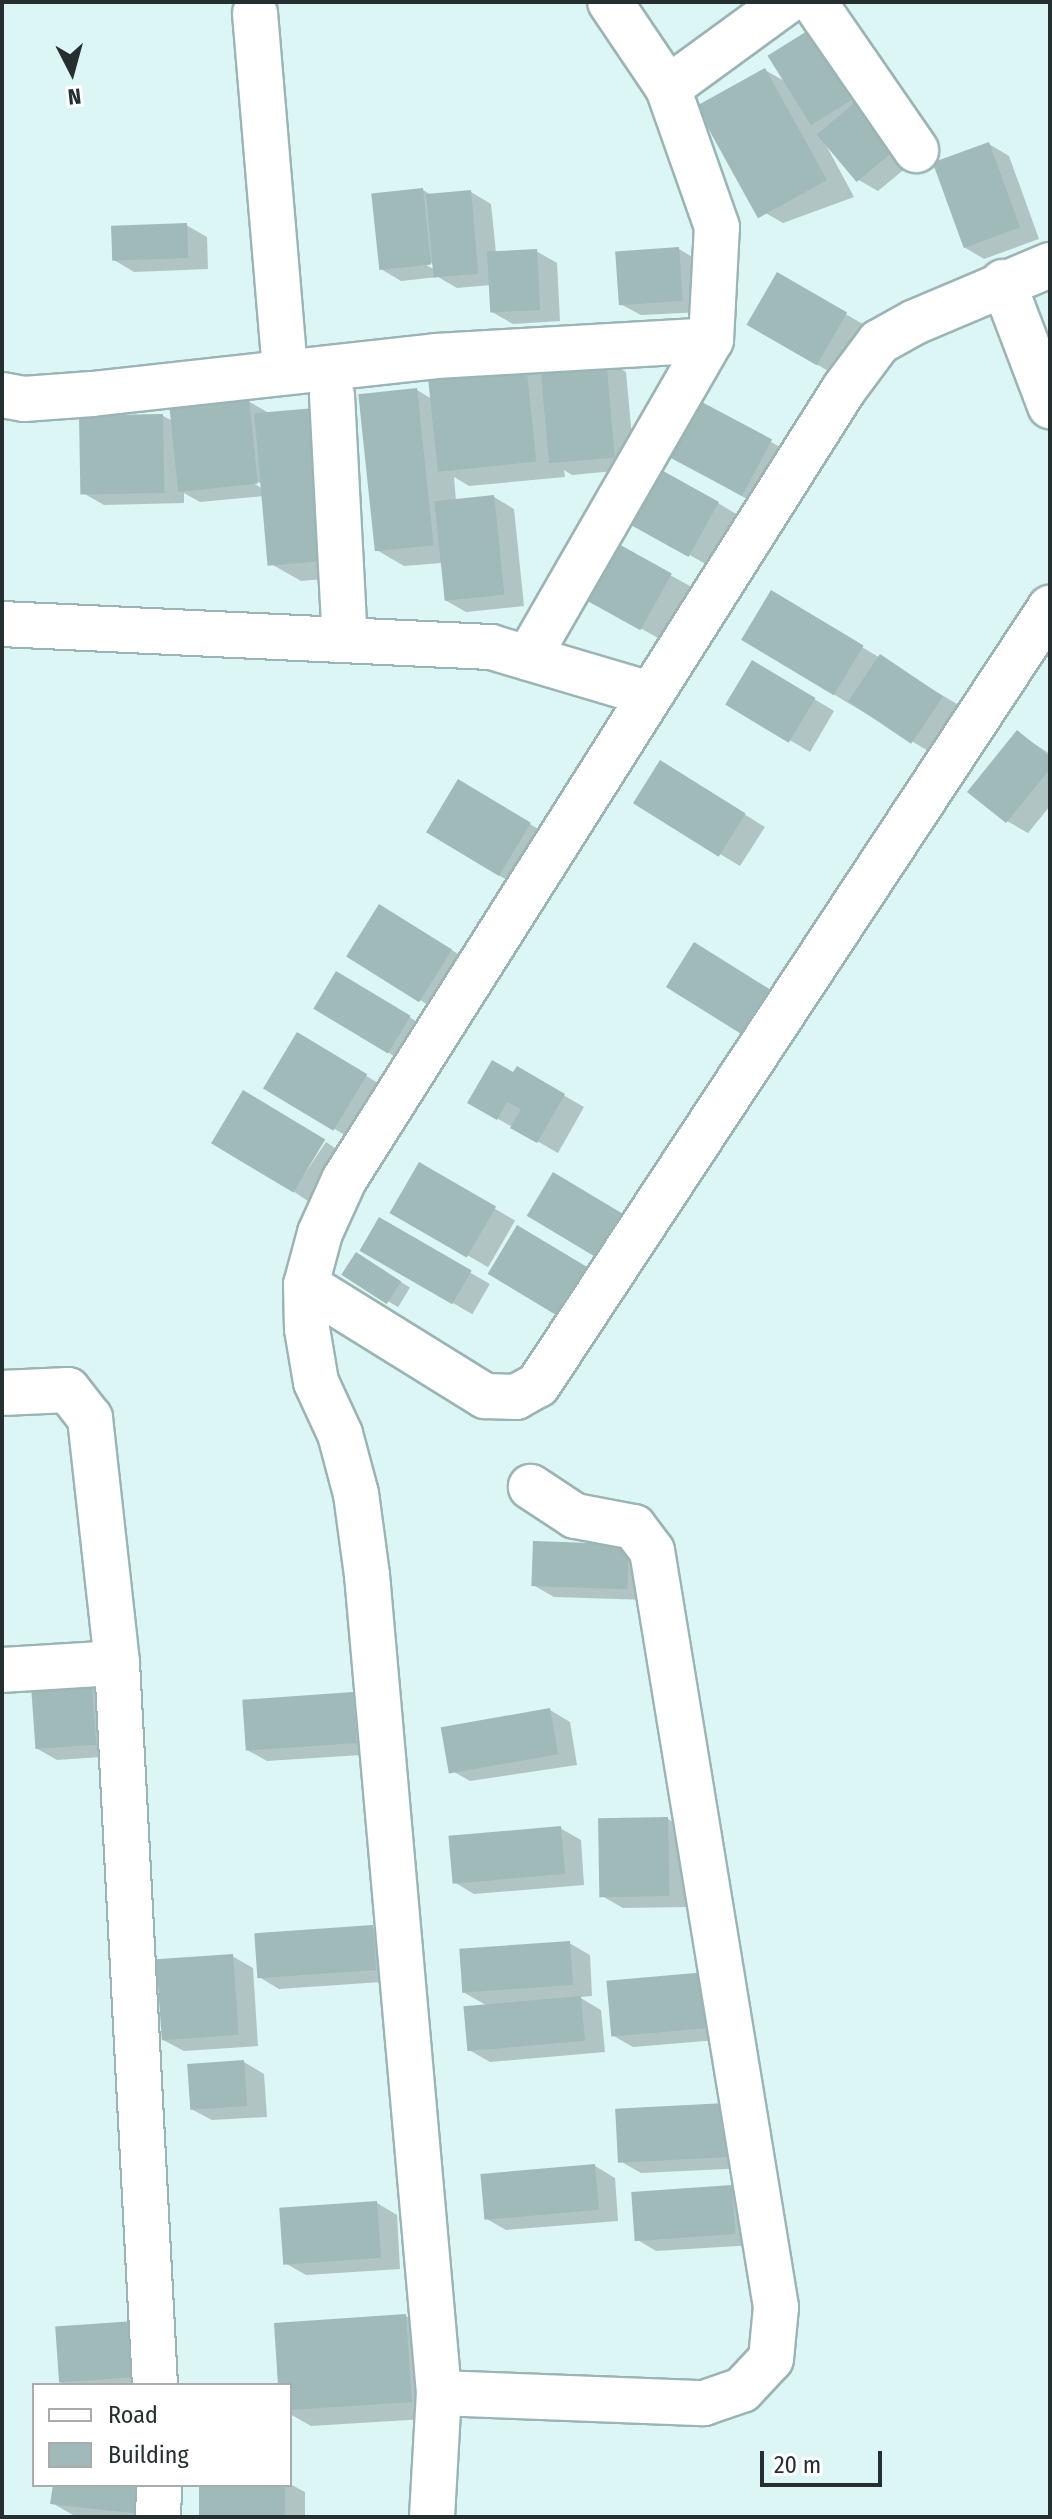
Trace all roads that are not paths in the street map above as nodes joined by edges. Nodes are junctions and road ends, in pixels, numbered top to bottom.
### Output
1 (610, 2) edge
2 (786, 2) edge
3 (814, 2) edge
4 (255, 13) dead end
5 (668, 88) junction
6 (916, 150) dead end
7 (1050, 265) edge
8 (1003, 282) junction
9 (711, 340) junction
10 (285, 371) junction
11 (2, 395) edge
12 (332, 395) dead end
13 (1050, 406) edge
14 (1050, 608) edge
15 (2, 624) edge
16 (345, 639) junction
17 (528, 658) junction
18 (650, 694) junction
19 (306, 1285) junction
20 (2, 1393) edge
21 (531, 1487) dead end
22 (117, 1663) junction
23 (2, 1670) edge
24 (155, 2383) edge
25 (439, 2393) junction
26 (159, 2487) edge
27 (158, 2517) edge
28 (432, 2517) edge

1 - 5 street
2 - 5 street
3 - 6 street
4 - 10 street
5 - 9 street
7 - 8 street
8 - 13 street
8 - 18 street
9 - 10 street
9 - 17 street
10 - 11 street
12 - 16 street
14 - 19 street
15 - 16 street
16 - 17 street
17 - 18 street
18 - 19 street
19 - 25 street
20 - 22 street
21 - 25 street
22 - 23 street
22 - 24 street
25 - 28 street
26 - 27 street

